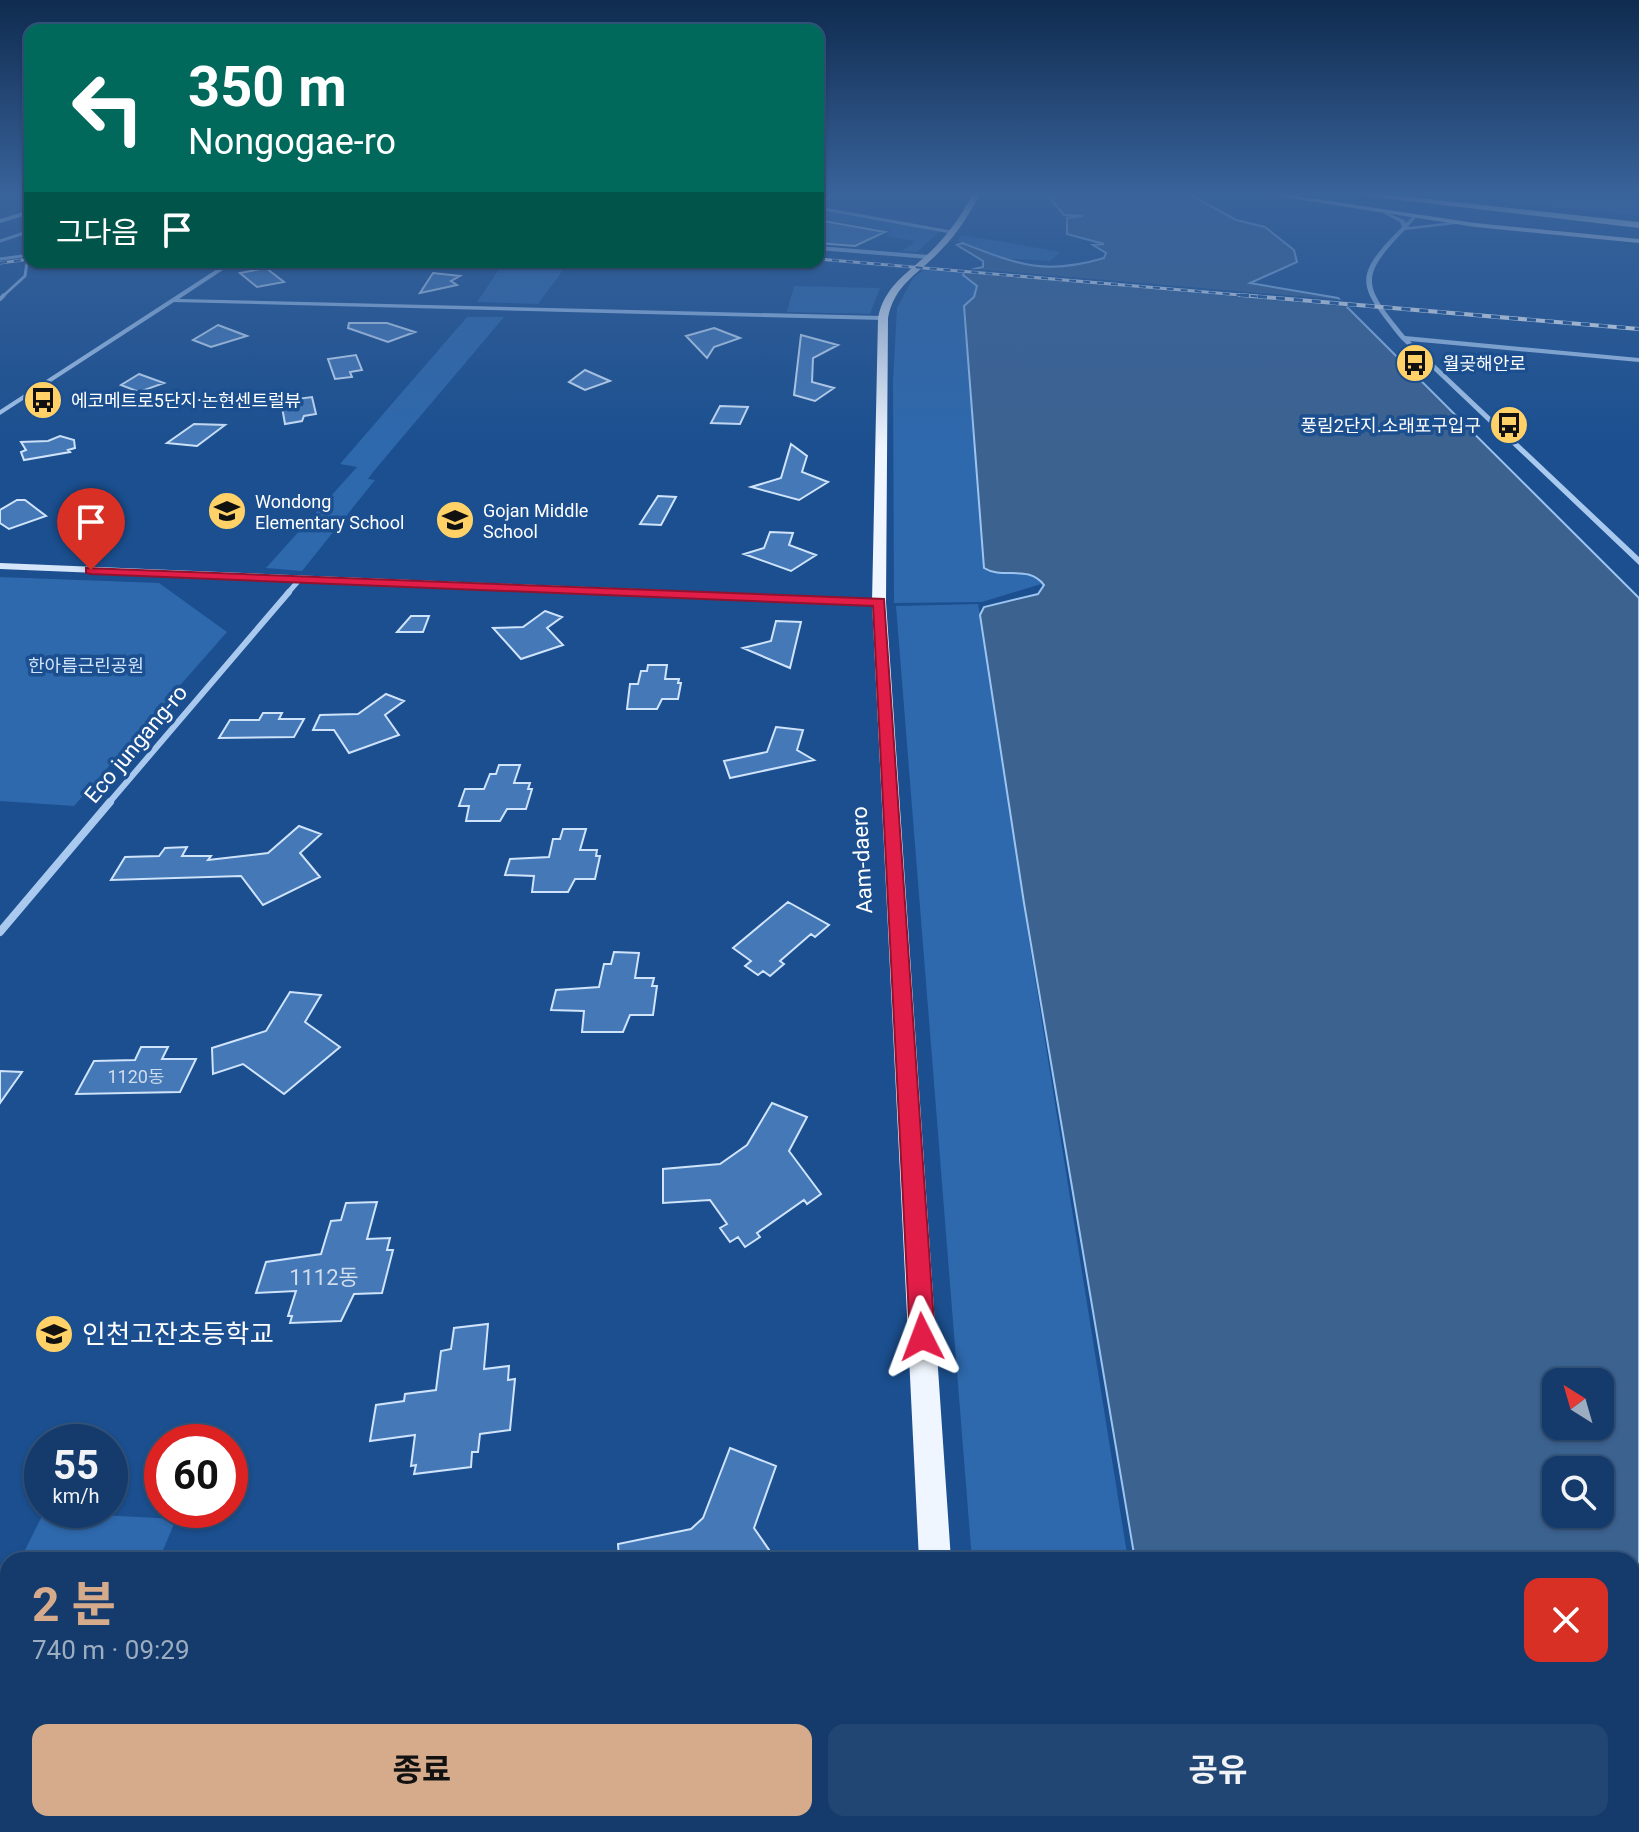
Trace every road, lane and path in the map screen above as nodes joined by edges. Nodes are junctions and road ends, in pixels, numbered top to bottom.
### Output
1 (23, 277) edge
2 (210, 277) edge
3 (902, 277) edge
4 (1368, 277) edge
5 (0, 299) edge
6 (176, 301) junction
7 (883, 318) junction
8 (1403, 338) junction
9 (1639, 360) edge
10 (0, 413) edge
11 (1639, 562) edge
12 (0, 566) edge
13 (300, 579) junction
14 (879, 602) junction
15 (0, 932) edge
16 (935, 1552) edge

1 - 5 street
2 - 6 street
3 - 7 main road, Aam-daero
4 - 8 street
6 - 7 street
6 - 10 street
7 - 14 main road, Aam-daero
8 - 9 street
8 - 11 street
12 - 13 main road
13 - 14 main road
13 - 15 street, Eco jungang-ro
14 - 16 main road, Aam-daero

